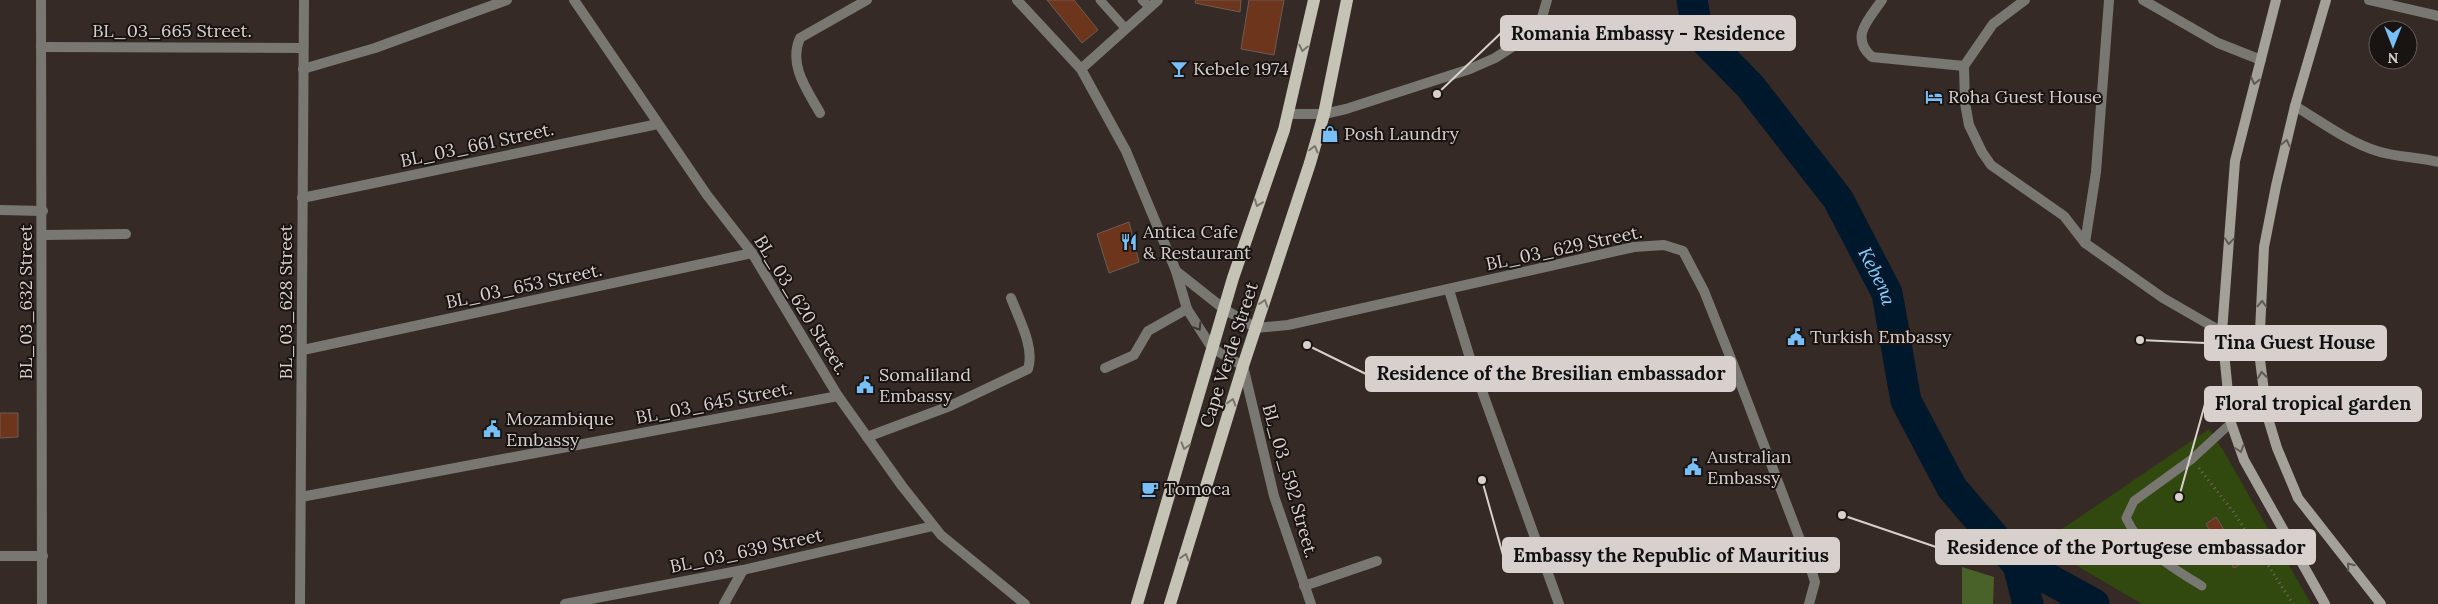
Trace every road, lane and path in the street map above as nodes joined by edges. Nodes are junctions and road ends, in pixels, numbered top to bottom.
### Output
1 (41, 0) edge
2 (304, 0) edge
3 (507, 0) edge
4 (574, 0) edge
5 (867, 0) edge
6 (1017, 0) edge
7 (1100, 0) edge
8 (1142, 0) edge
9 (1158, 0) edge
10 (1314, 0) edge
11 (1347, 0) edge
12 (1547, 0) edge
13 (1882, 0) edge
14 (2024, 0) edge
15 (2109, 0) edge
16 (2143, 0) edge
17 (2276, 0) edge
18 (2326, 0) edge
19 (2369, 0) edge
20 (1150, 7) junction
21 (2438, 16) edge
22 (1126, 29) junction
23 (41, 47) junction
24 (303, 48) junction
25 (2260, 60) junction
26 (1964, 66) junction
27 (303, 69) junction
28 (1081, 69) junction
29 (2295, 106) junction
30 (820, 112) dead end
31 (1289, 114) junction
32 (1324, 114) junction
33 (658, 124) junction
34 (2438, 162) edge
35 (302, 198) junction
36 (0, 210) edge
37 (43, 212) junction
38 (126, 234) dead end
39 (43, 235) junction
40 (2086, 243) junction
41 (752, 253) junction
42 (1176, 271) junction
43 (1449, 290) junction
44 (1012, 298) dead end
45 (1187, 309) junction
46 (1224, 309) junction
47 (1256, 328) junction
48 (2222, 332) junction
49 (1212, 348) junction
50 (303, 350) junction
51 (1243, 366) junction
52 (1105, 368) dead end
53 (838, 396) junction
54 (2232, 423) junction
55 (868, 436) junction
56 (2192, 460) junction
57 (301, 497) junction
58 (933, 526) junction
59 (0, 556) edge
60 (43, 556) junction
61 (1377, 561) dead end
62 (743, 570) junction
63 (1304, 586) junction
64 (2202, 586) dead end
65 (42, 604) edge
66 (300, 604) edge
67 (565, 604) edge
68 (724, 604) edge
69 (1025, 604) edge
70 (1137, 604) edge
71 (1170, 604) edge
72 (1311, 604) edge
73 (1559, 604) edge
74 (1809, 604) edge
75 (2293, 604) edge
76 (2325, 604) edge
77 (2381, 604) edge

1 - 23 street, BL_03_632 Street
2 - 24 street, BL_03_628 Street
3 - 27 street
4 - 33 street, BL_03_620 Street.
5 - 30 street
6 - 28 street
7 - 22 lane
8 - 20 lane
9 - 20 street
10 -> 31 main road, Cape Verde Street
11 - 32 main road, Cape Verde Street
12 - 32 street
13 - 26 street
14 - 26 street
15 - 40 street
16 - 25 street
17 - 25 main road
18 - 29 main road
19 - 21 street
20 - 22 street
22 - 28 street
23 - 24 street, BL_03_665 Street.
23 - 37 street, BL_03_632 Street
24 - 27 street, BL_03_628 Street
25 -> 48 main road
26 - 40 street
27 - 35 street, BL_03_628 Street
28 - 42 street
29 - 34 street
77 -> 29 main road
31 - 32 street
31 -> 46 main road, Cape Verde Street
47 -> 32 main road, Cape Verde Street
33 - 35 street, BL_03_661 Street.
33 - 41 street, BL_03_620 Street.
35 - 50 street, BL_03_628 Street
36 - 37 street
37 - 39 street, BL_03_632 Street
38 - 39 street
39 - 60 street, BL_03_632 Street
40 - 48 street
41 - 50 street, BL_03_653 Street.
41 - 53 street, BL_03_620 Street.
42 - 45 street
42 - 46 street
43 - 47 street, BL_03_629 Street.
43 - 73 street
43 - 74 street, BL_03_629 Street.
44 - 55 street
45 -> 49 street
45 - 52 street
46 - 47 street
46 - 49 main road, Cape Verde Street
47 - 51 main road, Cape Verde Street
48 - 54 main road
49 - 51 street
49 -> 70 main road, Cape Verde Street
50 - 57 street, BL_03_628 Street
51 - 63 street, BL_03_592 Street.
71 -> 51 main road, Cape Verde Street
53 - 55 street, BL_03_620 Street.
53 - 57 street, BL_03_645 Street.
54 - 56 lane
54 -> 76 main road
55 - 58 street, BL_03_620 Street.
56 - 64 lane
56 - 75 path
57 - 66 street, BL_03_628 Street
58 - 62 street, BL_03_639 Street
58 - 69 street, BL_03_620 Street.
59 - 60 street
60 - 65 street, BL_03_632 Street
61 - 63 street
62 - 67 street, BL_03_639 Street
62 - 68 street
63 - 72 street, BL_03_592 Street.

